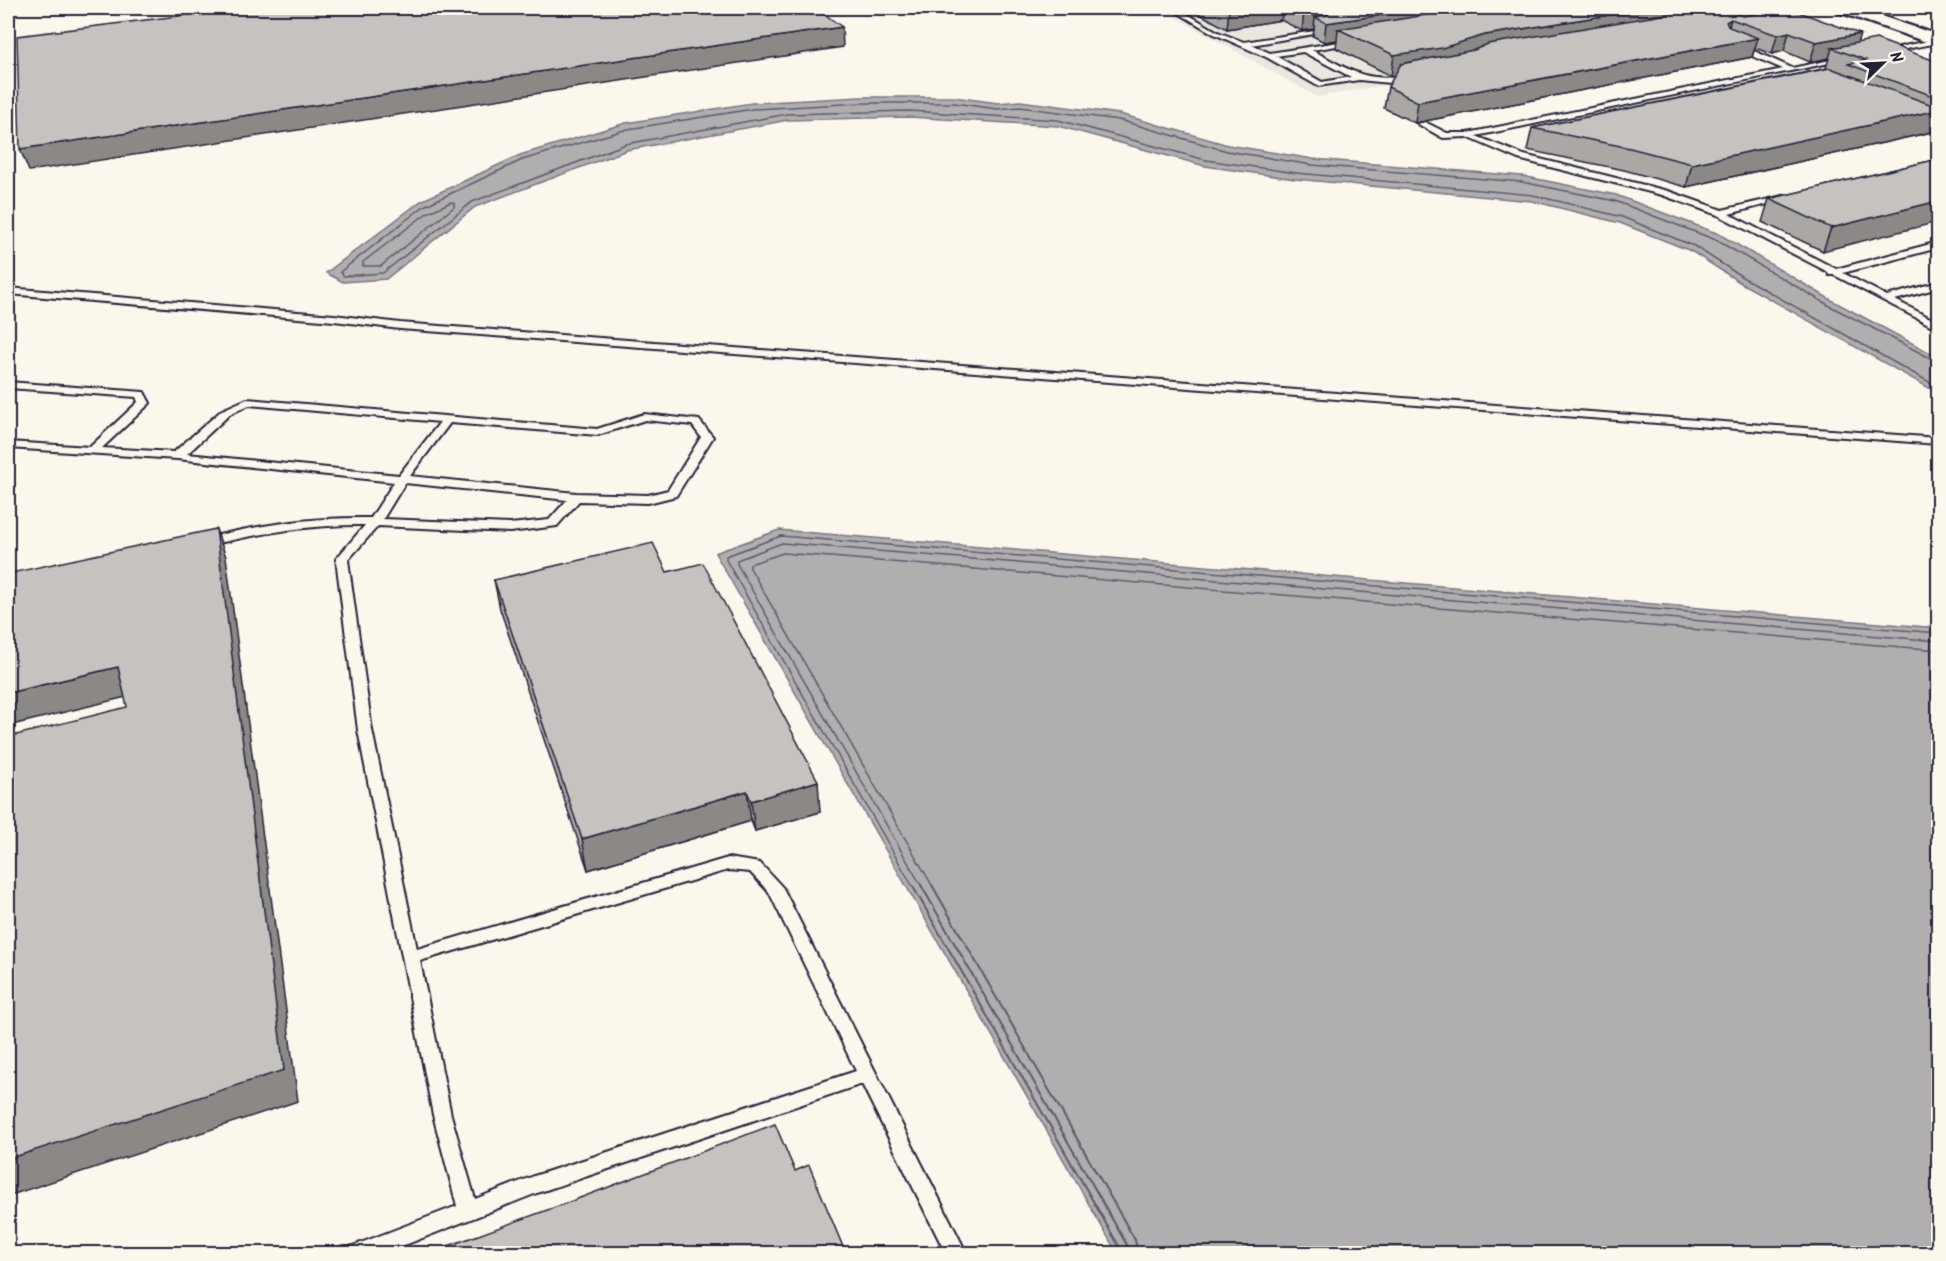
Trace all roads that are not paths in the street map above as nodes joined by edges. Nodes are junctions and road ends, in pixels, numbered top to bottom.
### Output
1 (1173, 8) edge
2 (1744, 8) edge
3 (1842, 8) edge
4 (1889, 8) edge
5 (1717, 17) edge
6 (1938, 25) edge
7 (1312, 27) dead end
8 (1321, 32) junction
9 (1365, 39) edge
10 (1938, 41) edge
11 (1727, 42) edge
12 (1344, 43) junction
13 (1244, 44) junction
14 (1304, 50) junction
15 (1269, 55) junction
16 (1851, 58) edge
17 (1883, 58) edge
18 (1789, 70) junction
19 (1413, 77) edge
20 (1359, 78) junction
21 (1810, 78) edge
22 (1422, 124) edge
23 (1468, 135) junction
24 (1795, 195) edge
25 (1721, 213) junction
26 (1938, 245) edge
27 (1832, 273) junction
28 (1938, 285) edge
29 (8, 291) edge
30 (1886, 299) junction
31 (1938, 326) edge
32 (8, 385) edge
33 (446, 421) junction
34 (1938, 441) edge
35 (8, 445) edge
36 (93, 450) junction
37 (177, 456) junction
38 (401, 480) junction
39 (576, 496) junction
40 (375, 522) junction
41 (187, 546) edge
42 (411, 957) junction
43 (867, 1075) junction
44 (468, 1211) junction
45 (357, 1254) edge
46 (957, 1254) edge

1 - 13 lane
2 - 5 lane
3 - 10 main road
4 - 6 main road
7 - 8 lane
8 - 12 lane
8 - 13 lane
9 - 12 lane
10 - 17 lane
11 - 18 lane
12 - 14 lane
13 - 15 lane
14 - 15 lane
14 - 20 lane
15 - 20 lane
16 - 18 lane
18 - 21 lane
18 - 23 lane
19 - 20 lane
22 - 23 lane
23 - 25 lane
24 - 25 lane
25 - 27 lane
26 - 27 lane
27 - 30 lane
28 - 30 lane
29 - 34 lane
30 - 31 lane
32 - 36 lane
33 - 37 lane
33 - 38 lane
33 - 39 lane
35 - 36 lane
36 - 37 lane
37 - 38 lane
38 - 39 lane
38 - 40 lane
39 - 40 lane
40 - 41 lane
40 - 42 lane
42 - 43 lane
42 - 44 lane
43 - 44 lane
43 - 46 lane
44 - 45 lane

